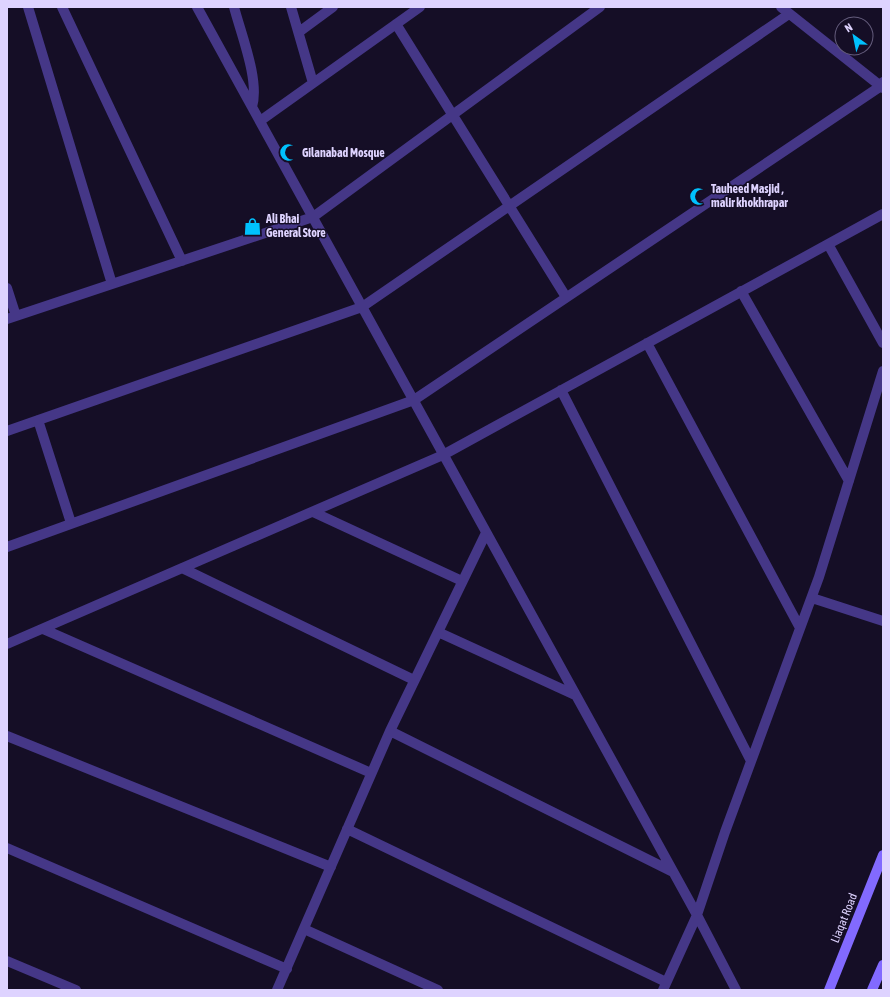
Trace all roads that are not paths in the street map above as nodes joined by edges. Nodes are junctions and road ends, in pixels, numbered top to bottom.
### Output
1 (28, 7) edge
2 (62, 7) edge
3 (197, 7) edge
4 (234, 7) edge
5 (291, 7) edge
6 (333, 7) edge
7 (420, 7) edge
8 (600, 7) edge
9 (781, 7) edge
10 (789, 14) junction
11 (396, 24) junction
12 (299, 32) junction
13 (313, 83) junction
14 (882, 85) edge
15 (252, 107) junction
16 (451, 116) junction
17 (260, 121) junction
18 (509, 206) junction
19 (883, 214) edge
20 (313, 217) junction
21 (828, 244) junction
22 (182, 261) junction
23 (112, 284) junction
24 (7, 288) edge
25 (741, 291) junction
26 (566, 297) junction
27 (362, 307) junction
28 (11, 318) edge
29 (647, 343) junction
30 (883, 343) edge
31 (883, 372) edge
32 (561, 390) junction
33 (414, 400) junction
34 (38, 420) junction
35 (7, 431) edge
36 (443, 454) junction
37 (849, 481) junction
38 (313, 512) junction
39 (72, 523) junction
40 (486, 533) junction
41 (7, 547) edge
42 (182, 568) junction
43 (462, 582) junction
44 (812, 598) junction
45 (883, 621) edge
46 (800, 628) junction
47 (43, 629) junction
48 (438, 632) junction
49 (7, 644) edge
50 (414, 680) junction
51 (575, 695) junction
52 (390, 732) junction
53 (7, 736) edge
54 (751, 761) junction
55 (371, 773) junction
56 (347, 829) junction
57 (7, 848) edge
58 (883, 855) edge
59 (331, 867) junction
60 (673, 872) junction
61 (697, 915) junction
62 (304, 929) junction
63 (7, 961) edge
64 (883, 965) edge
65 (287, 969) junction
66 (665, 986) edge
67 (76, 990) edge
68 (277, 990) edge
69 (438, 990) edge
70 (736, 990) edge
71 (829, 990) edge
72 (872, 990) edge

1 - 23 street
2 - 22 street
3 - 15 street
4 - 15 street
5 - 12 street
6 - 12 street
7 - 11 street
8 - 16 street
9 - 10 street
10 - 14 street
10 - 18 street
11 - 13 street
11 - 16 street
12 - 13 street
13 - 17 street
14 - 26 street
15 - 17 street
16 - 18 street
16 - 20 street
17 - 20 street
18 - 26 street
18 - 27 street
19 - 21 street
20 - 22 street
20 - 27 street
21 - 25 street
21 - 30 street
22 - 23 street
23 - 28 street
24 - 28 street
25 - 29 street
25 - 37 street
26 - 33 street
27 - 33 street
27 - 34 street
29 - 32 street
29 - 46 street
31 - 37 street
32 - 36 street
32 - 54 street
33 - 36 street
33 - 39 street
34 - 35 street
34 - 39 street
36 - 38 street
36 - 40 street
37 - 44 street
38 - 42 street
38 - 43 street
39 - 41 street
40 - 43 street
40 - 51 street
42 - 47 street
42 - 50 street
43 - 48 street
44 - 45 street
44 - 46 street
46 - 54 street
47 - 49 street
47 - 55 street
48 - 50 street
48 - 51 street
50 - 52 street
51 - 60 street
52 - 55 street
52 - 60 street
53 - 59 street
54 - 61 street
55 - 56 street
56 - 59 street
56 - 66 street
57 - 65 street
58 - 71 main road, Liaqat Road
59 - 62 street
60 - 61 street
61 - 66 street
61 - 70 street
62 - 65 street
62 - 69 street
63 - 67 street
64 - 72 main road
65 - 68 street

